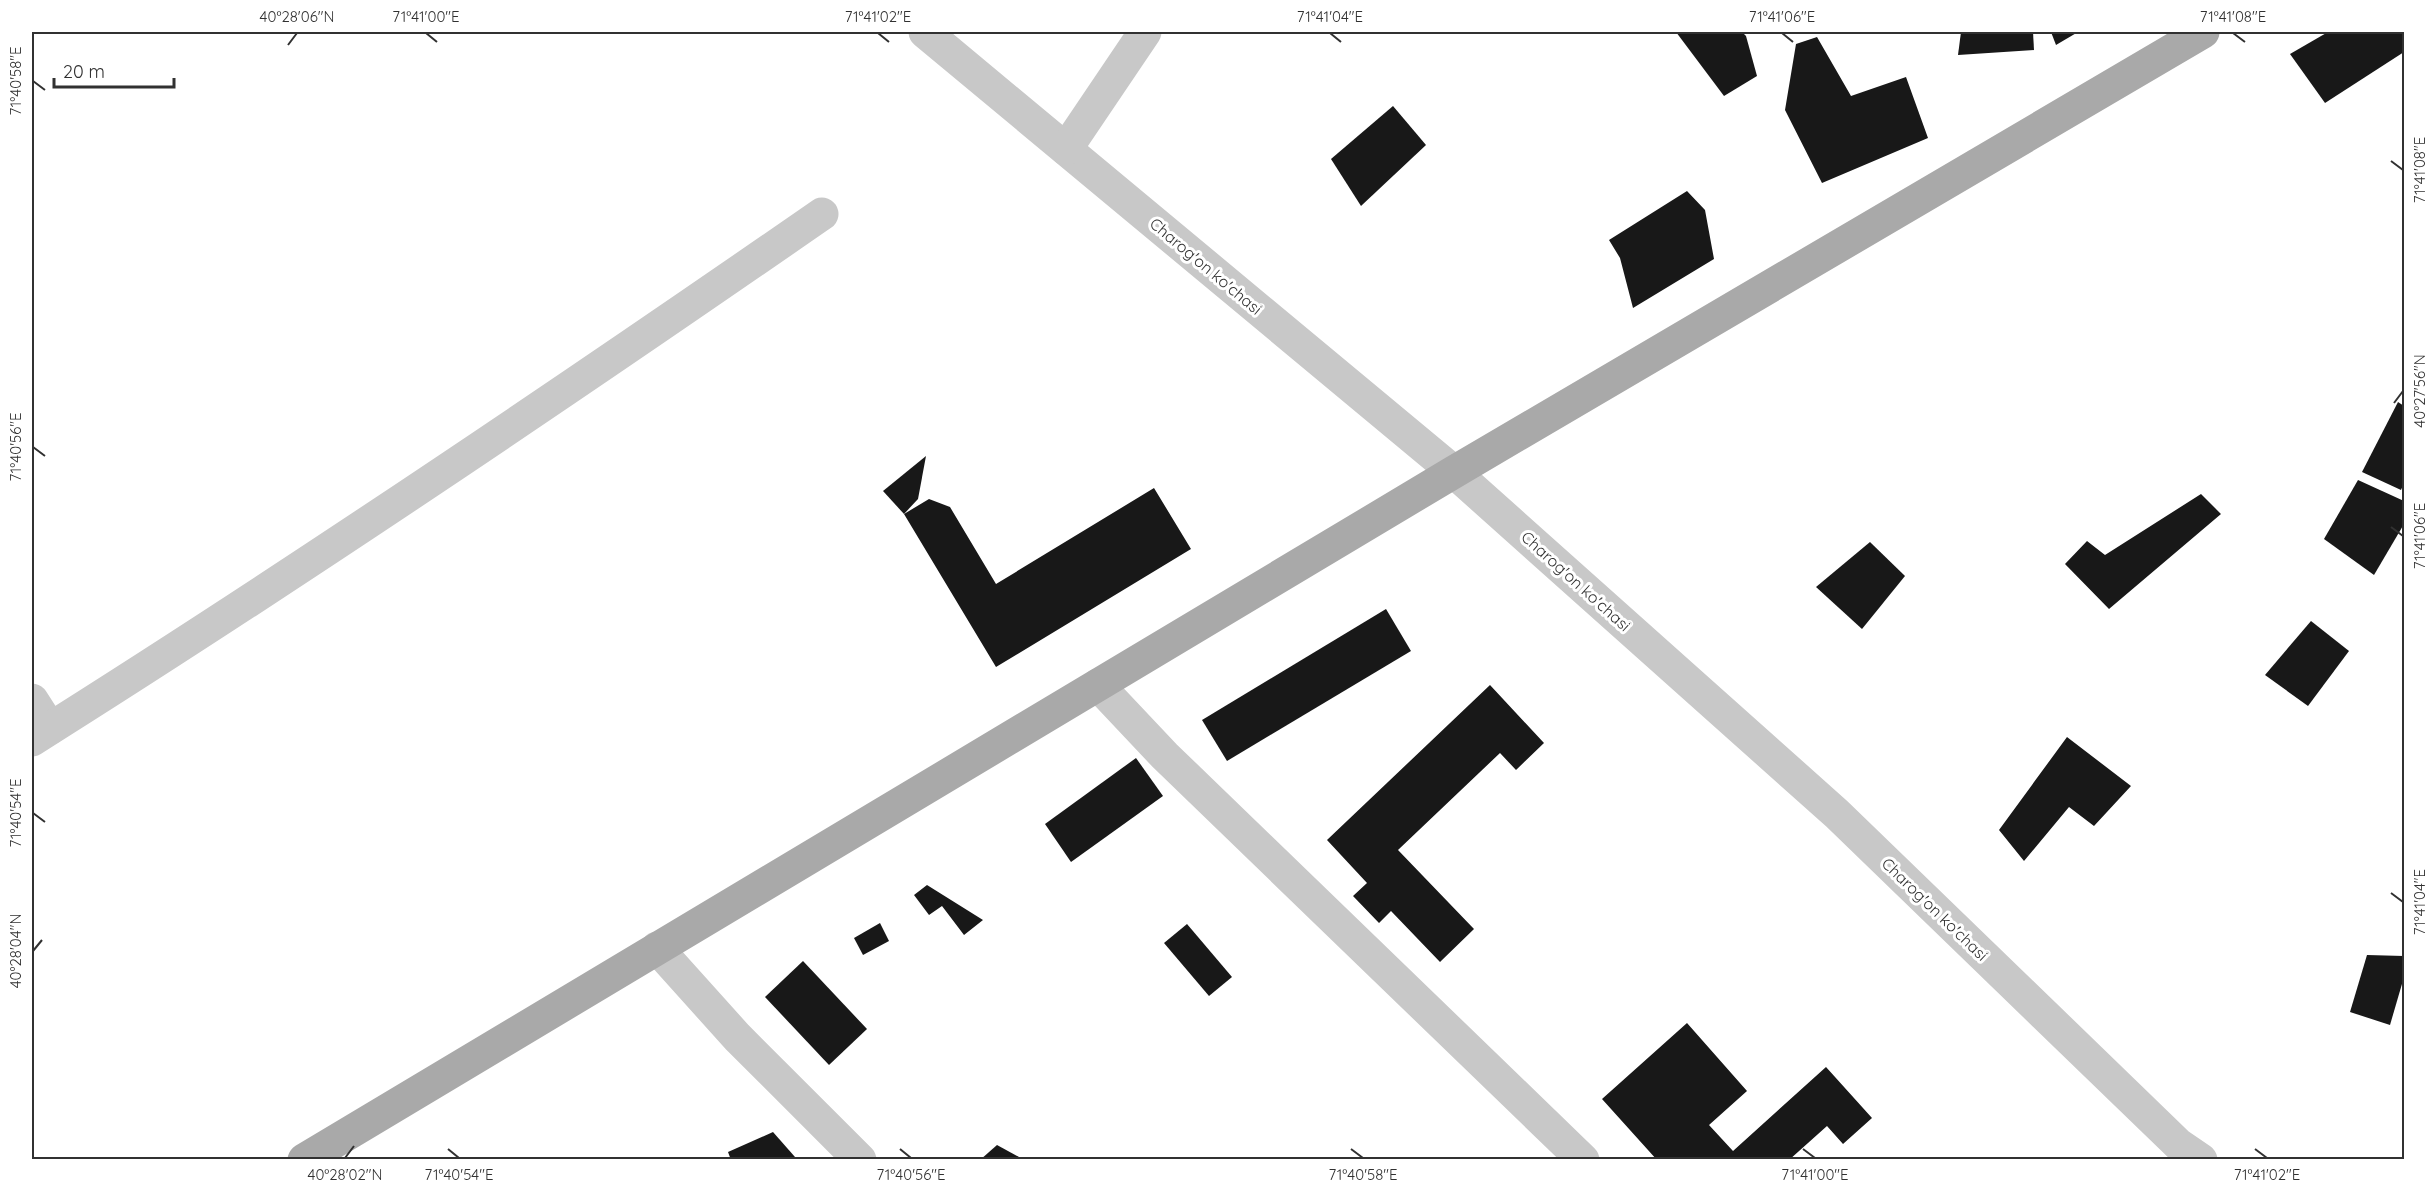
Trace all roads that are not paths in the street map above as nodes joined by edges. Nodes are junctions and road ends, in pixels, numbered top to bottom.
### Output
1 (925, 32) edge
2 (1145, 32) edge
3 (2203, 32) edge
4 (1065, 149) junction
5 (822, 214) dead end
6 (1454, 472) junction
7 (1098, 685) junction
8 (32, 700) edge
9 (41, 734) edge
10 (657, 948) junction
11 (304, 1160) edge
12 (860, 1160) edge
13 (1583, 1160) edge
14 (2201, 1160) edge

1 - 4 street, Charog'on ko'chasi
2 - 4 street
3 - 6 main road
4 - 6 street, Charog'on ko'chasi
5 - 9 street
6 - 7 main road
6 - 14 street, Charog'on ko'chasi
7 - 10 main road
7 - 13 street
8 - 9 street
10 - 11 main road
10 - 12 street

